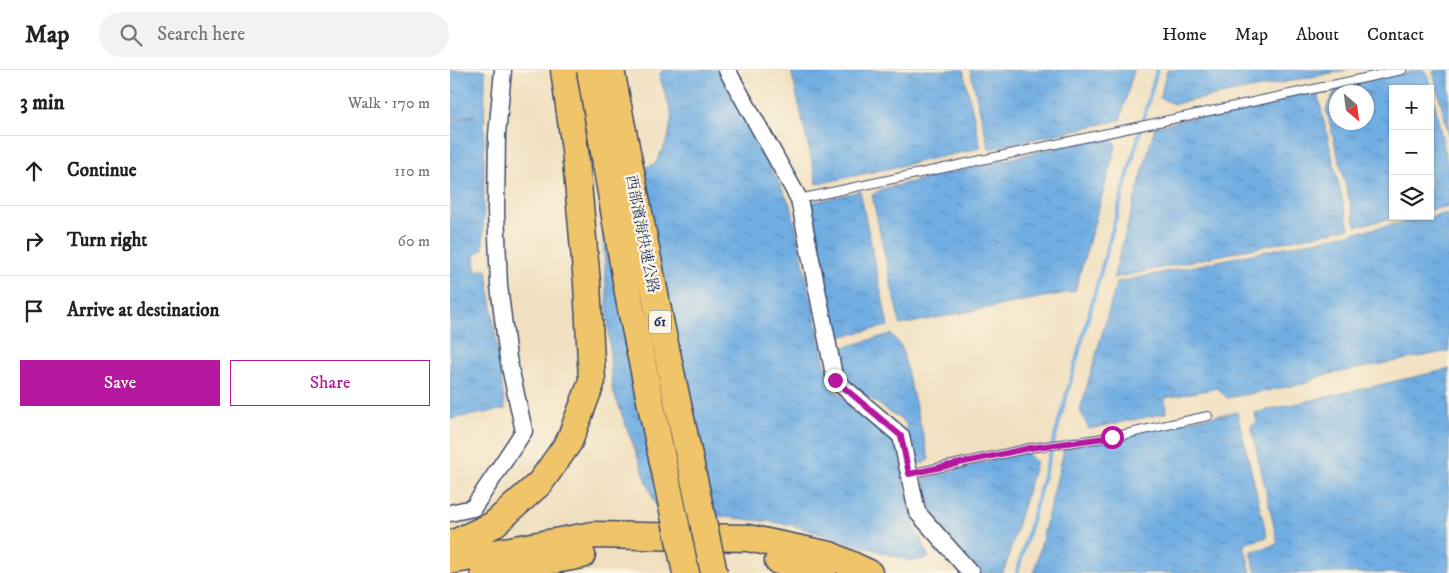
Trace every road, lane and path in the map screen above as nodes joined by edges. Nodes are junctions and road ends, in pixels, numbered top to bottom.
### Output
1 (503, 70) edge
2 (564, 70) edge
3 (590, 70) edge
4 (611, 70) edge
5 (727, 70) edge
6 (1402, 70) edge
7 (800, 199) junction
8 (1208, 416) dead end
9 (909, 474) junction
10 (450, 513) edge
11 (450, 545) edge
12 (450, 561) edge
13 (484, 573) edge
14 (686, 573) edge
15 (714, 573) edge
16 (823, 573) edge
17 (869, 573) edge
18 (971, 573) edge

1 - 10 street
2 - 11 highway
3 - 14 highway, 西部濱海快速公路 / 61, bridge
4 - 15 highway, 西部濱海快速公路 / 61, bridge
5 - 7 street
6 - 7 lane
7 - 9 street
8 - 9 lane
9 - 18 street
12 - 17 highway
13 - 16 highway

